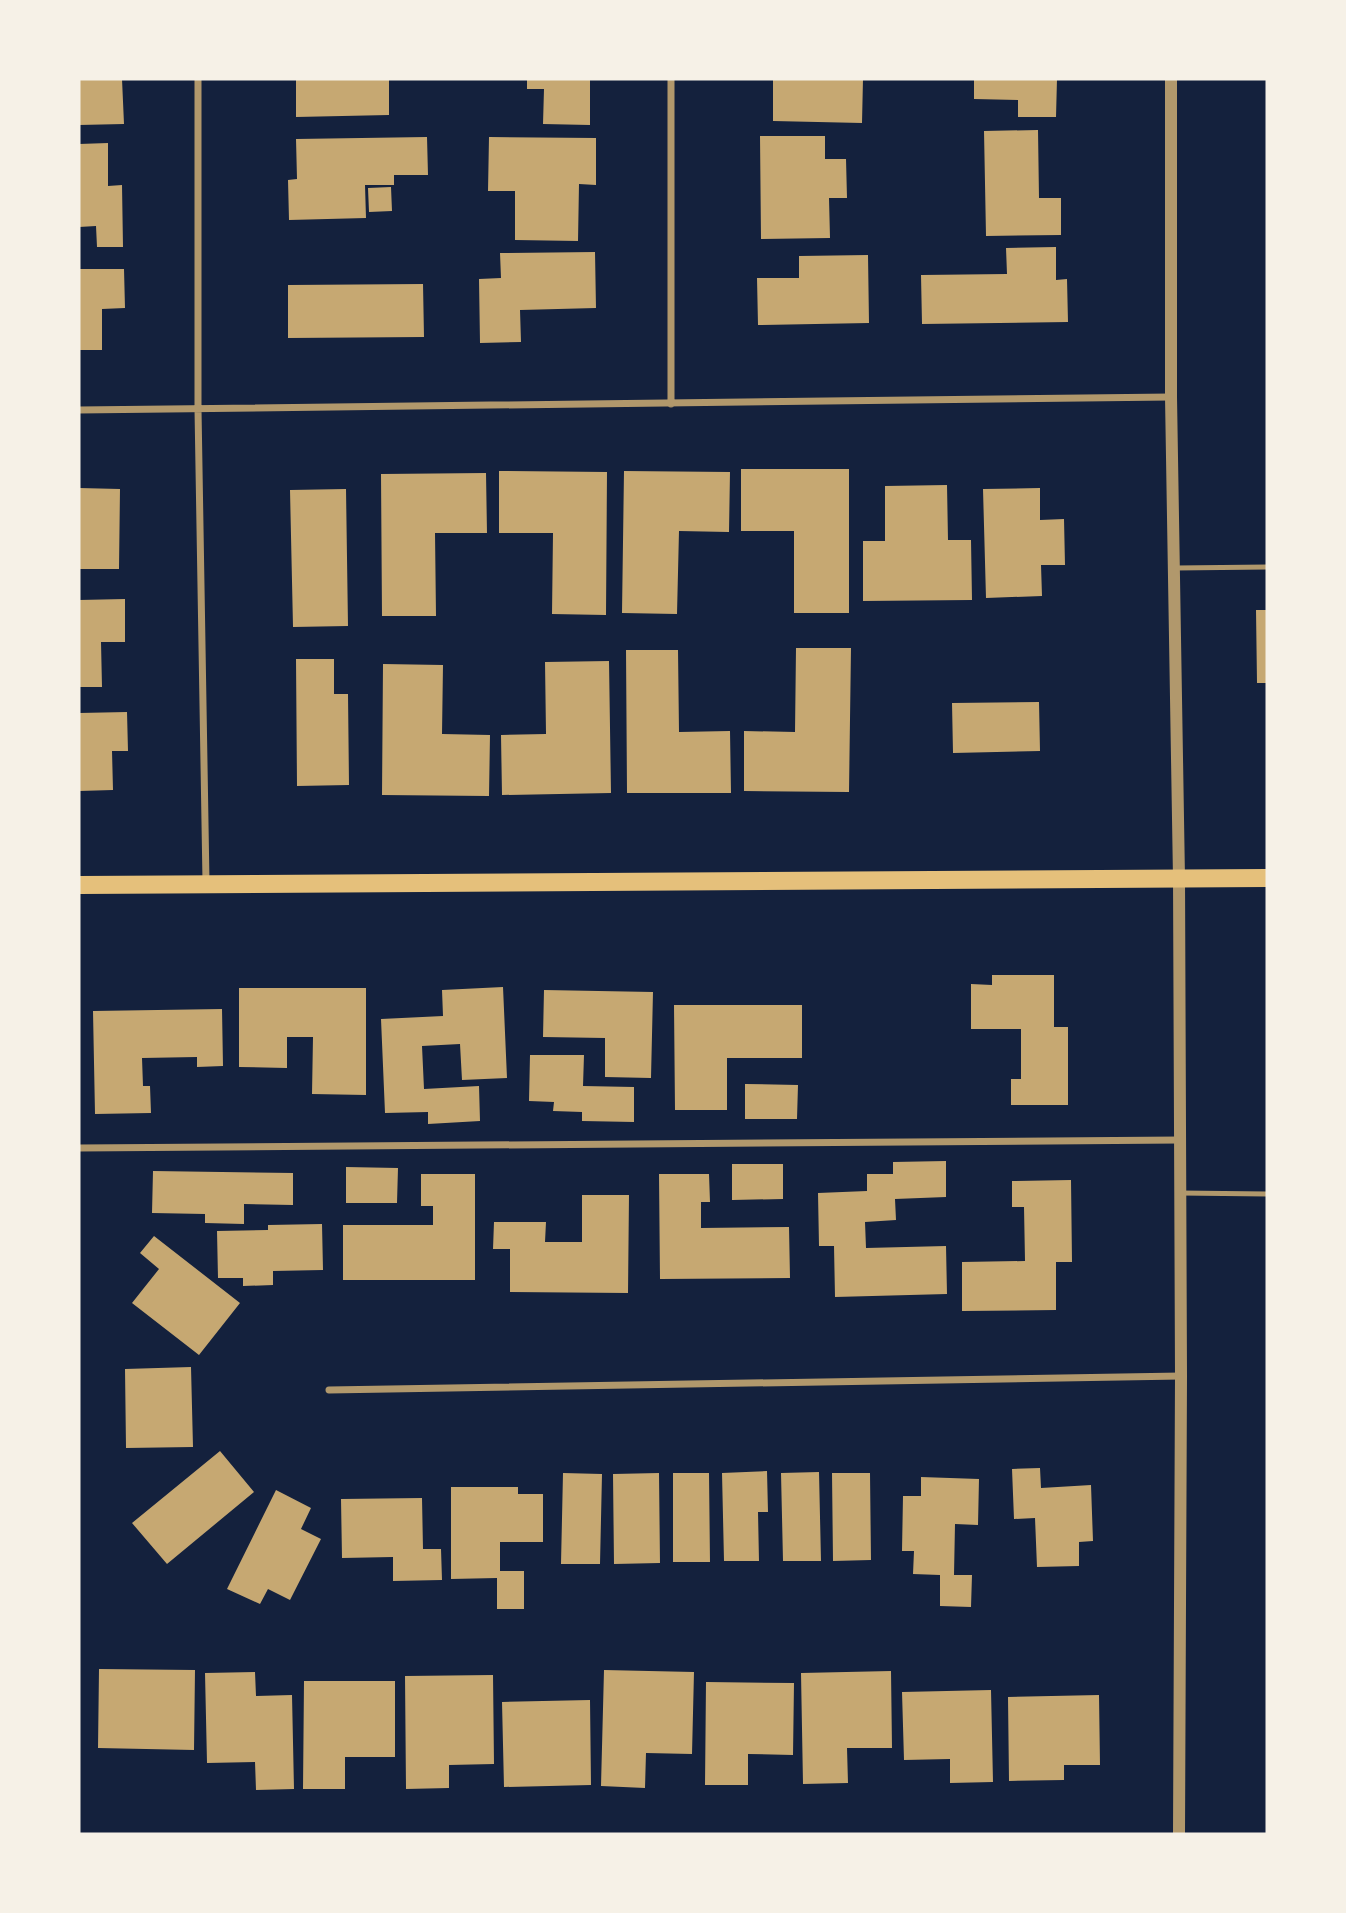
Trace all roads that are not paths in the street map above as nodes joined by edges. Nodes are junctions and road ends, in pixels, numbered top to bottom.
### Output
1 (198, 79) edge
2 (671, 79) edge
3 (1171, 79) edge
4 (1171, 397) junction
5 (671, 404) junction
6 (198, 409) junction
7 (79, 410) edge
8 (1267, 567) edge
9 (1174, 569) junction
10 (1179, 878) junction
11 (1267, 878) edge
12 (206, 883) junction
13 (79, 885) edge
14 (1180, 1140) junction
15 (79, 1148) edge
16 (1180, 1193) junction
17 (1267, 1194) edge
18 (1181, 1376) junction
19 (329, 1390) dead end
20 (1179, 1834) edge

1 - 6 street
2 - 5 street
3 - 4 street
4 - 5 street
4 - 9 street
5 - 6 street
6 - 7 street
6 - 12 street
8 - 9 lane
9 - 10 street
10 - 11 main road
10 - 12 main road
10 - 14 street
12 - 13 main road
14 - 15 street
14 - 16 street
16 - 17 lane
16 - 18 street
18 - 19 street
18 - 20 street

